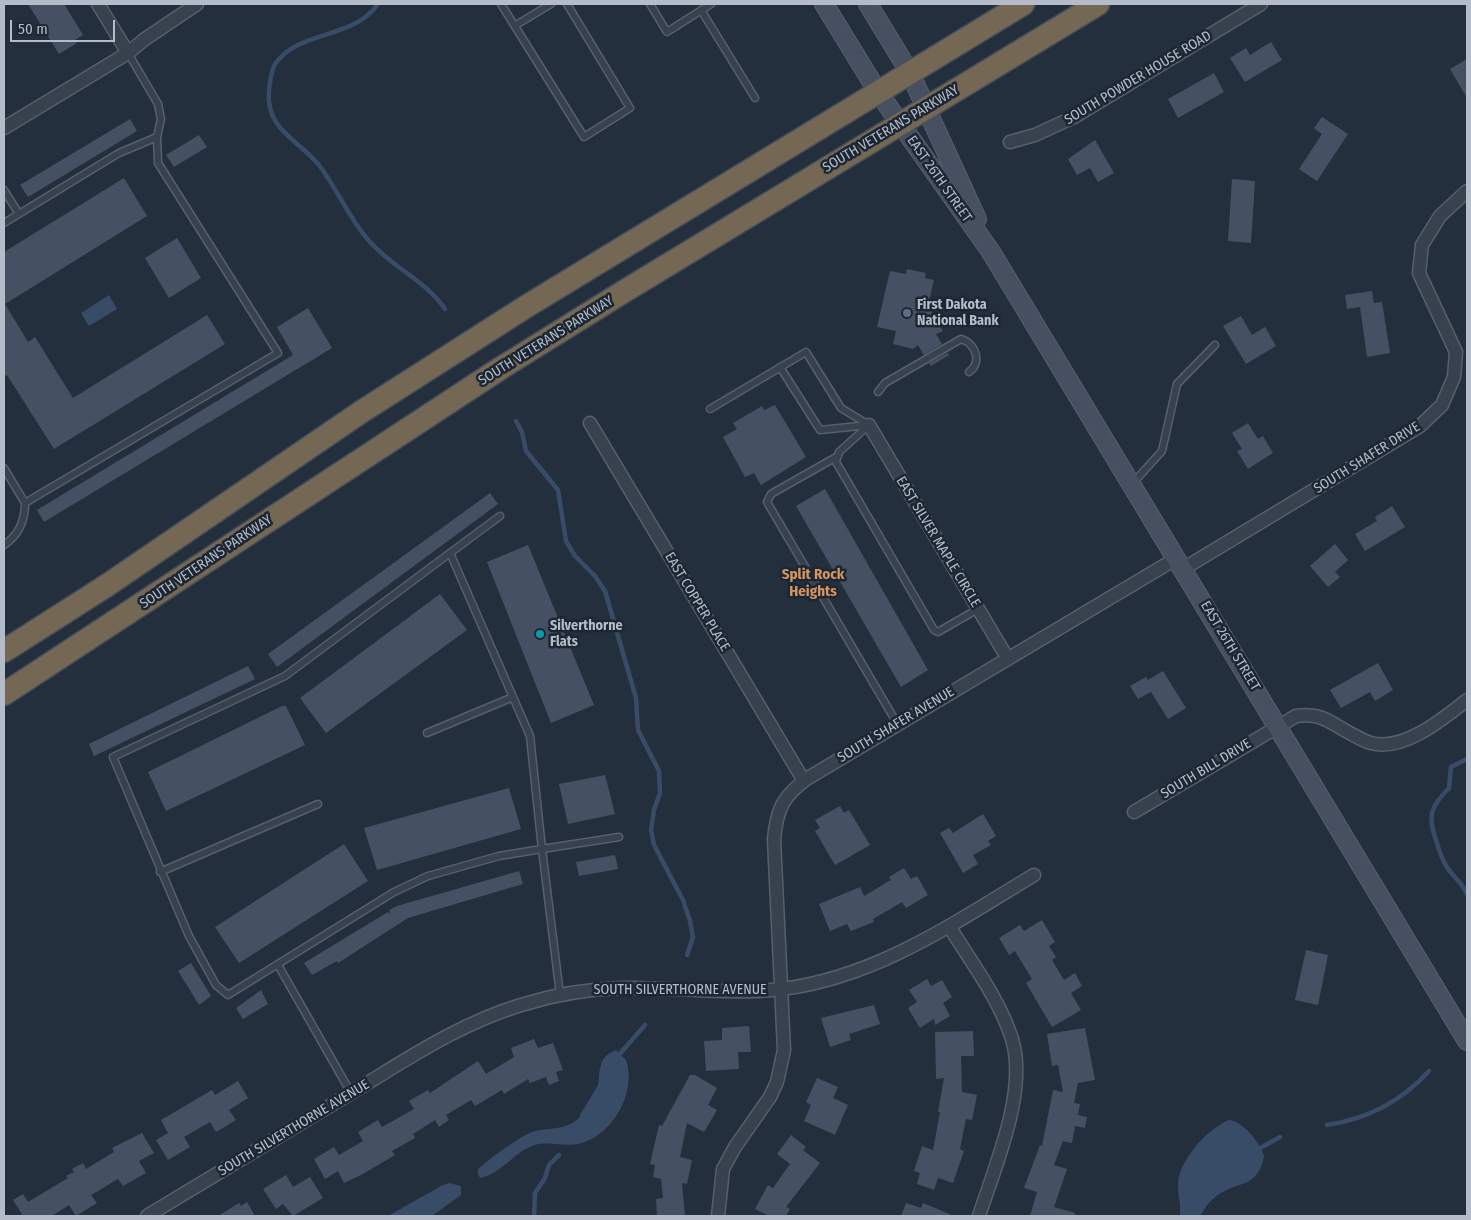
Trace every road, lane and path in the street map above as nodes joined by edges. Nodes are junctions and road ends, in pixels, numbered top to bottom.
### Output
1 (98, 4) edge
2 (197, 4) edge
3 (502, 4) edge
4 (551, 4) edge
5 (567, 4) edge
6 (650, 4) edge
7 (711, 4) edge
8 (824, 4) edge
9 (868, 4) edge
10 (1023, 4) edge
11 (1098, 4) edge
12 (1261, 4) edge
13 (700, 10) junction
14 (516, 25) junction
15 (128, 54) junction
16 (910, 73) junction
17 (878, 92) junction
18 (755, 98) dead end
19 (925, 108) junction
20 (900, 123) junction
21 (4, 128) edge
22 (157, 137) junction
23 (1010, 142) dead end
24 (4, 190) edge
25 (1467, 191) edge
26 (19, 214) junction
27 (4, 223) edge
28 (991, 252) junction
29 (1215, 345) dead end
30 (780, 367) junction
31 (969, 372) dead end
32 (878, 392) dead end
33 (710, 409) dead end
34 (590, 423) dead end
35 (868, 425) junction
36 (838, 456) junction
37 (4, 468) edge
38 (1132, 484) junction
39 (25, 504) junction
40 (500, 516) dead end
41 (4, 545) edge
42 (450, 553) junction
43 (1180, 564) junction
44 (978, 609) junction
45 (4, 651) edge
46 (1008, 659) junction
47 (4, 694) edge
48 (514, 696) junction
49 (1467, 700) edge
50 (898, 724) junction
51 (1278, 725) junction
52 (427, 733) dead end
53 (804, 781) junction
54 (318, 804) dead end
55 (1134, 812) dead end
56 (619, 837) dead end
57 (542, 849) junction
58 (160, 872) junction
59 (1034, 875) dead end
60 (949, 926) junction
61 (278, 965) junction
62 (781, 989) junction
63 (560, 995) junction
64 (1467, 1041) edge
65 (351, 1093) junction
66 (147, 1216) edge
67 (718, 1216) edge
68 (979, 1216) edge

1 - 15 street
2 - 15 street
3 - 14 lane
4 - 14 lane
5 - 14 lane
6 - 13 lane
7 - 13 lane
8 - 17 main road, EAST 26TH STREET
9 - 16 main road, EAST 26TH STREET
10 - 16 highway
11 - 19 highway, SOUTH VETERANS PARKWAY
12 - 23 street, SOUTH POWDER HOUSE ROAD
13 - 18 lane
15 - 21 street
15 - 22 lane
16 - 17 highway
16 - 19 main road, EAST 26TH STREET
17 - 20 main road, EAST 26TH STREET
17 - 45 highway
19 - 20 highway, SOUTH VETERANS PARKWAY
19 - 28 main road, EAST 26TH STREET
20 - 28 main road, EAST 26TH STREET
20 - 47 highway, SOUTH VETERANS PARKWAY
22 - 26 lane
22 - 39 lane
24 - 26 lane
25 - 43 street, SOUTH SHAFER DRIVE
26 - 27 lane
28 - 38 main road, EAST 26TH STREET
29 - 38 lane
30 - 33 lane
30 - 35 lane
30 - 35 lane
31 - 32 lane
34 - 53 street, EAST COPPER PLACE
35 - 36 lane
35 - 44 street, EAST SILVER MAPLE CIRCLE
36 - 44 lane
36 - 50 lane
37 - 39 lane
38 - 43 main road, EAST 26TH STREET
39 - 41 lane
40 - 42 lane
42 - 48 lane
42 - 58 lane
43 - 46 street, SOUTH SHAFER AVENUE
43 - 51 main road, EAST 26TH STREET
44 - 46 street, EAST SILVER MAPLE CIRCLE
46 - 50 street, SOUTH SHAFER AVENUE
48 - 52 lane
48 - 57 lane
49 - 51 street, SOUTH BILL DRIVE
50 - 53 street, SOUTH SHAFER AVENUE
51 - 55 street, SOUTH BILL DRIVE
51 - 64 main road, EAST 26TH STREET
53 - 62 street, SOUTH SHAFER AVENUE
54 - 58 lane
56 - 57 lane
57 - 61 lane
57 - 63 lane
58 - 61 lane
59 - 60 street, SOUTH SILVERTHORNE AVENUE
60 - 62 street, SOUTH SILVERTHORNE AVENUE
60 - 68 street
61 - 65 lane
62 - 63 street, SOUTH SILVERTHORNE AVENUE
62 - 67 street, SOUTH SHAFER AVENUE
63 - 65 street, SOUTH SILVERTHORNE AVENUE
65 - 66 street, SOUTH SILVERTHORNE AVENUE

